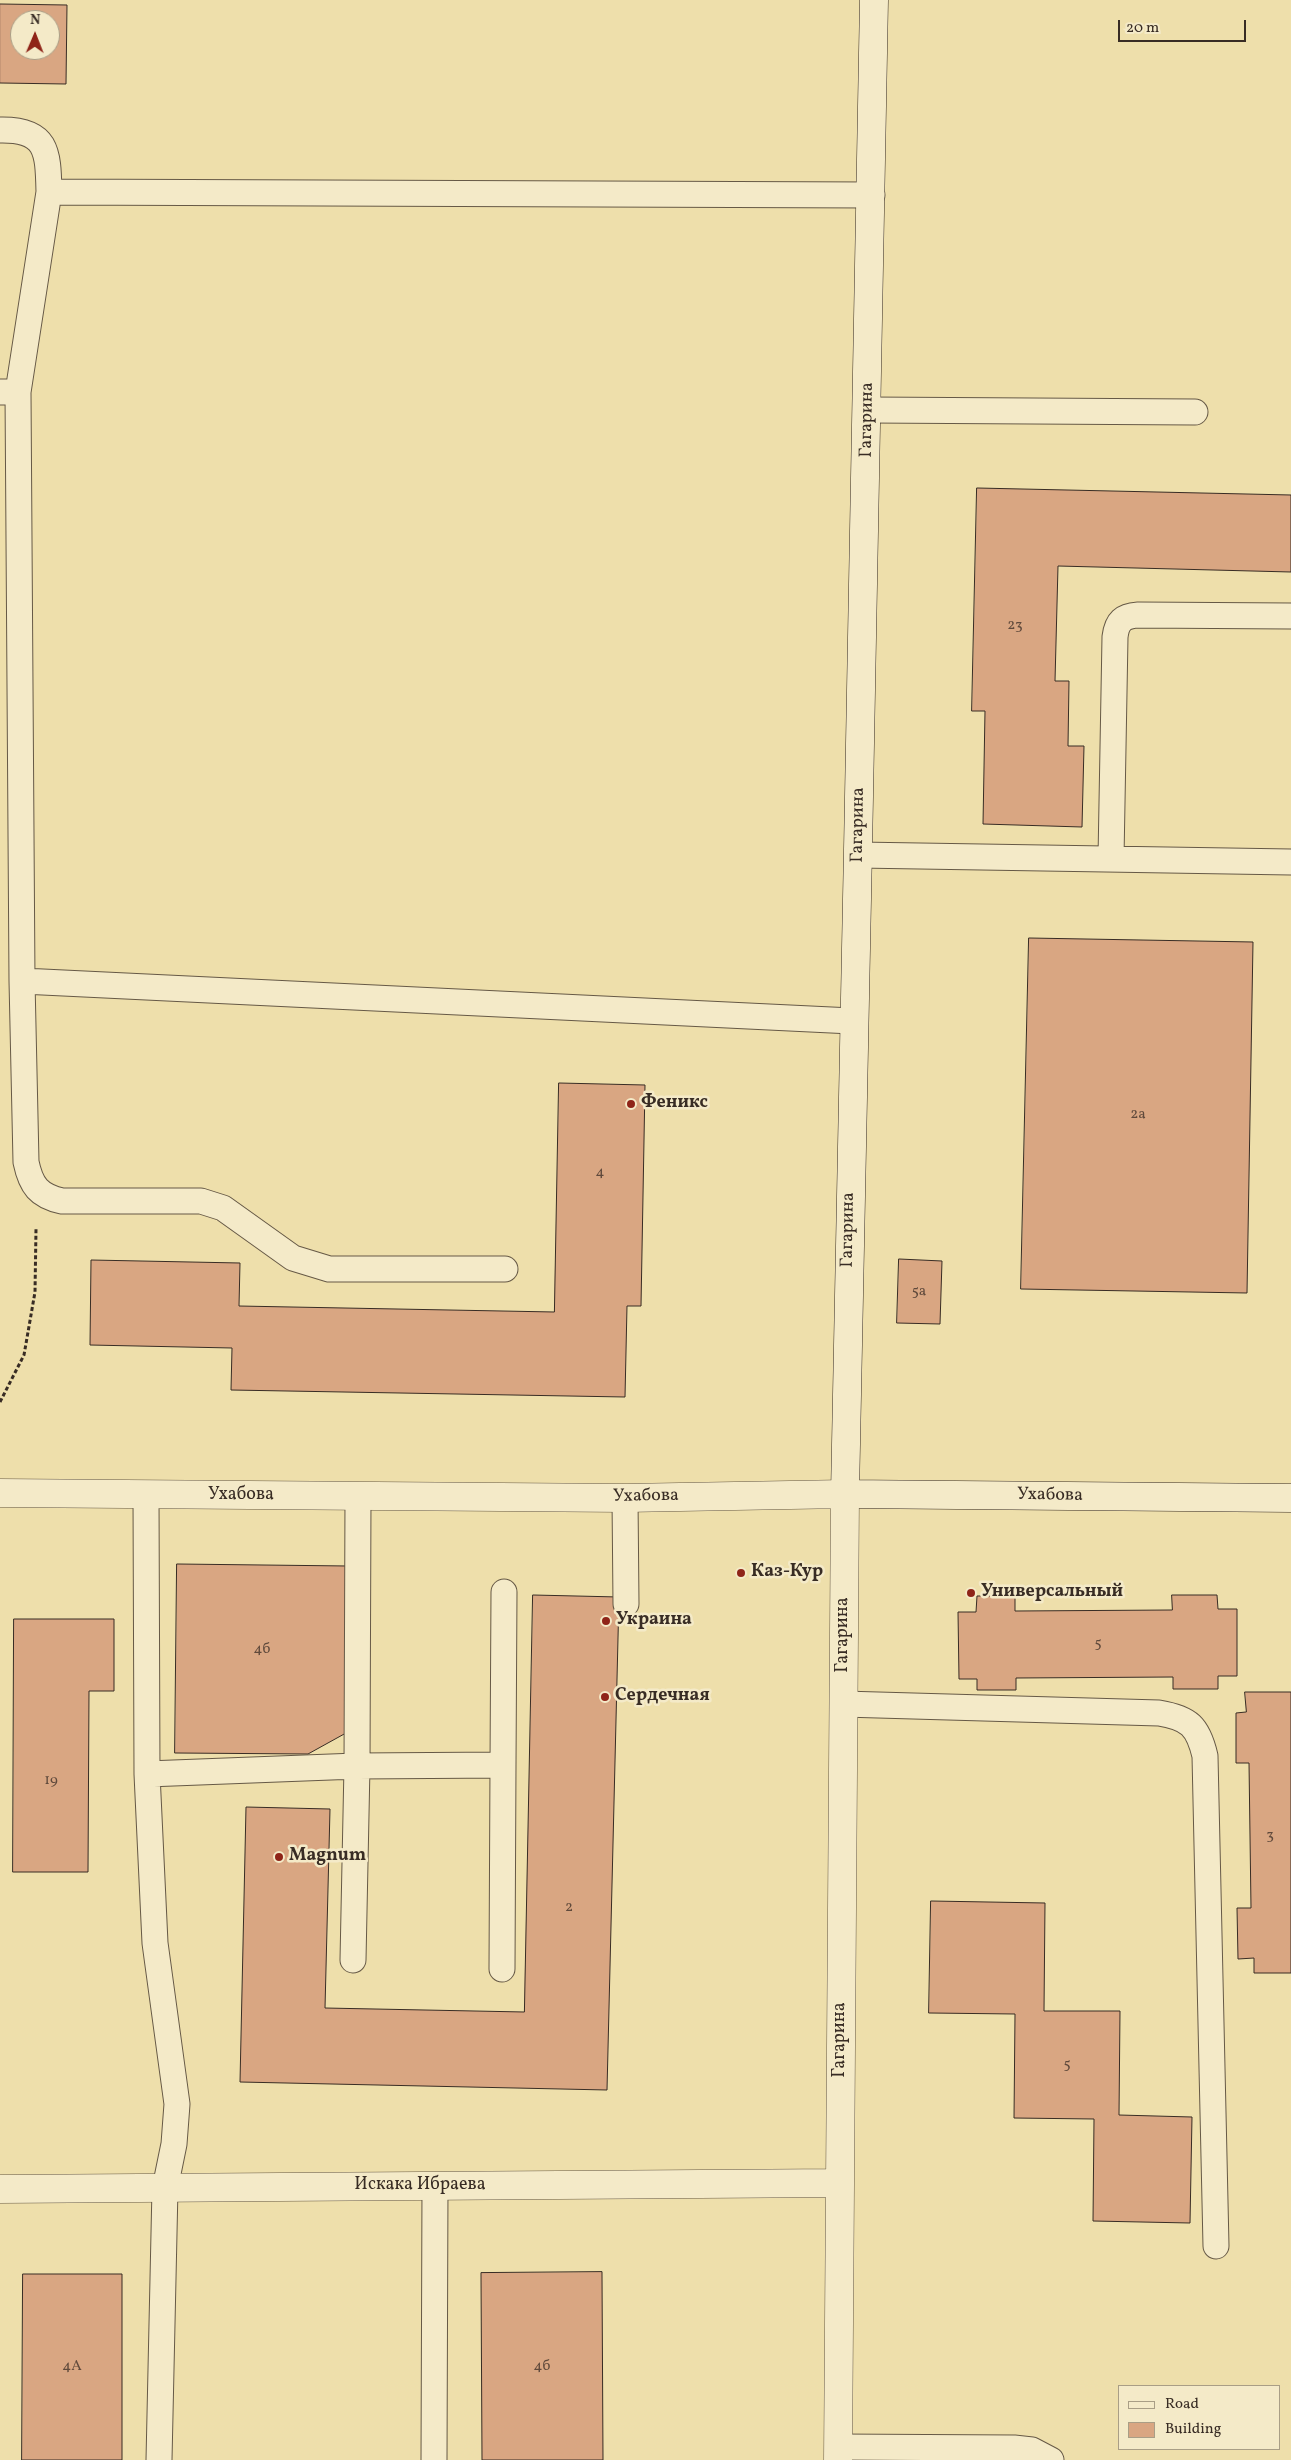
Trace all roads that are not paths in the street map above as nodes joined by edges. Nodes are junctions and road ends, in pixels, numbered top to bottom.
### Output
1 (874, 0) edge
2 (0, 130) edge
3 (49, 192) junction
4 (872, 195) junction
5 (9, 392) edge
6 (869, 410) junction
7 (1195, 412) dead end
8 (1291, 616) edge
9 (11, 846) edge
10 (858, 855) junction
11 (1111, 858) junction
12 (1291, 862) edge
13 (22, 981) junction
14 (852, 1021) junction
15 (505, 1269) dead end
16 (0, 1493) edge
17 (845, 1494) junction
18 (146, 1495) junction
19 (358, 1496) junction
20 (625, 1498) junction
21 (1291, 1498) edge
22 (504, 1592) dead end
23 (626, 1604) dead end
24 (843, 1704) junction
25 (503, 1765) junction
26 (357, 1766) junction
27 (147, 1774) junction
28 (353, 1960) dead end
29 (502, 1968) dead end
30 (839, 2183) junction
31 (435, 2186) junction
32 (165, 2188) junction
33 (0, 2189) edge
34 (1216, 2246) dead end
35 (838, 2454) edge
36 (159, 2460) edge
37 (434, 2460) edge
38 (1051, 2460) edge

1 - 4 street, Гагарина
2 - 3 lane
3 - 4 lane
3 - 5 lane
4 - 6 street, Гагарина
5 - 9 lane
6 - 7 lane
6 - 10 street, Гагарина
8 - 11 lane
9 - 13 lane
10 - 11 lane
10 - 14 street, Гагарина
11 - 12 lane
13 - 14 lane
13 - 15 lane
14 - 17 street, Гагарина
16 - 18 street, Ухабова
17 - 20 street, Ухабова
17 - 21 street, Ухабова
17 - 24 street, Гагарина
18 - 19 street, Ухабова
18 - 27 lane
19 - 20 street, Ухабова
19 - 26 lane
20 - 23 lane
22 - 25 lane
24 - 30 street, Гагарина
24 - 34 lane
25 - 26 lane
25 - 29 lane
26 - 27 lane
26 - 28 lane
27 - 32 lane
30 - 31 street, Искака Ибраева
30 - 35 street, Гагарина
31 - 32 street, Искака Ибраева
31 - 37 lane
32 - 33 street, Искака Ибраева
32 - 36 lane
35 - 38 lane

